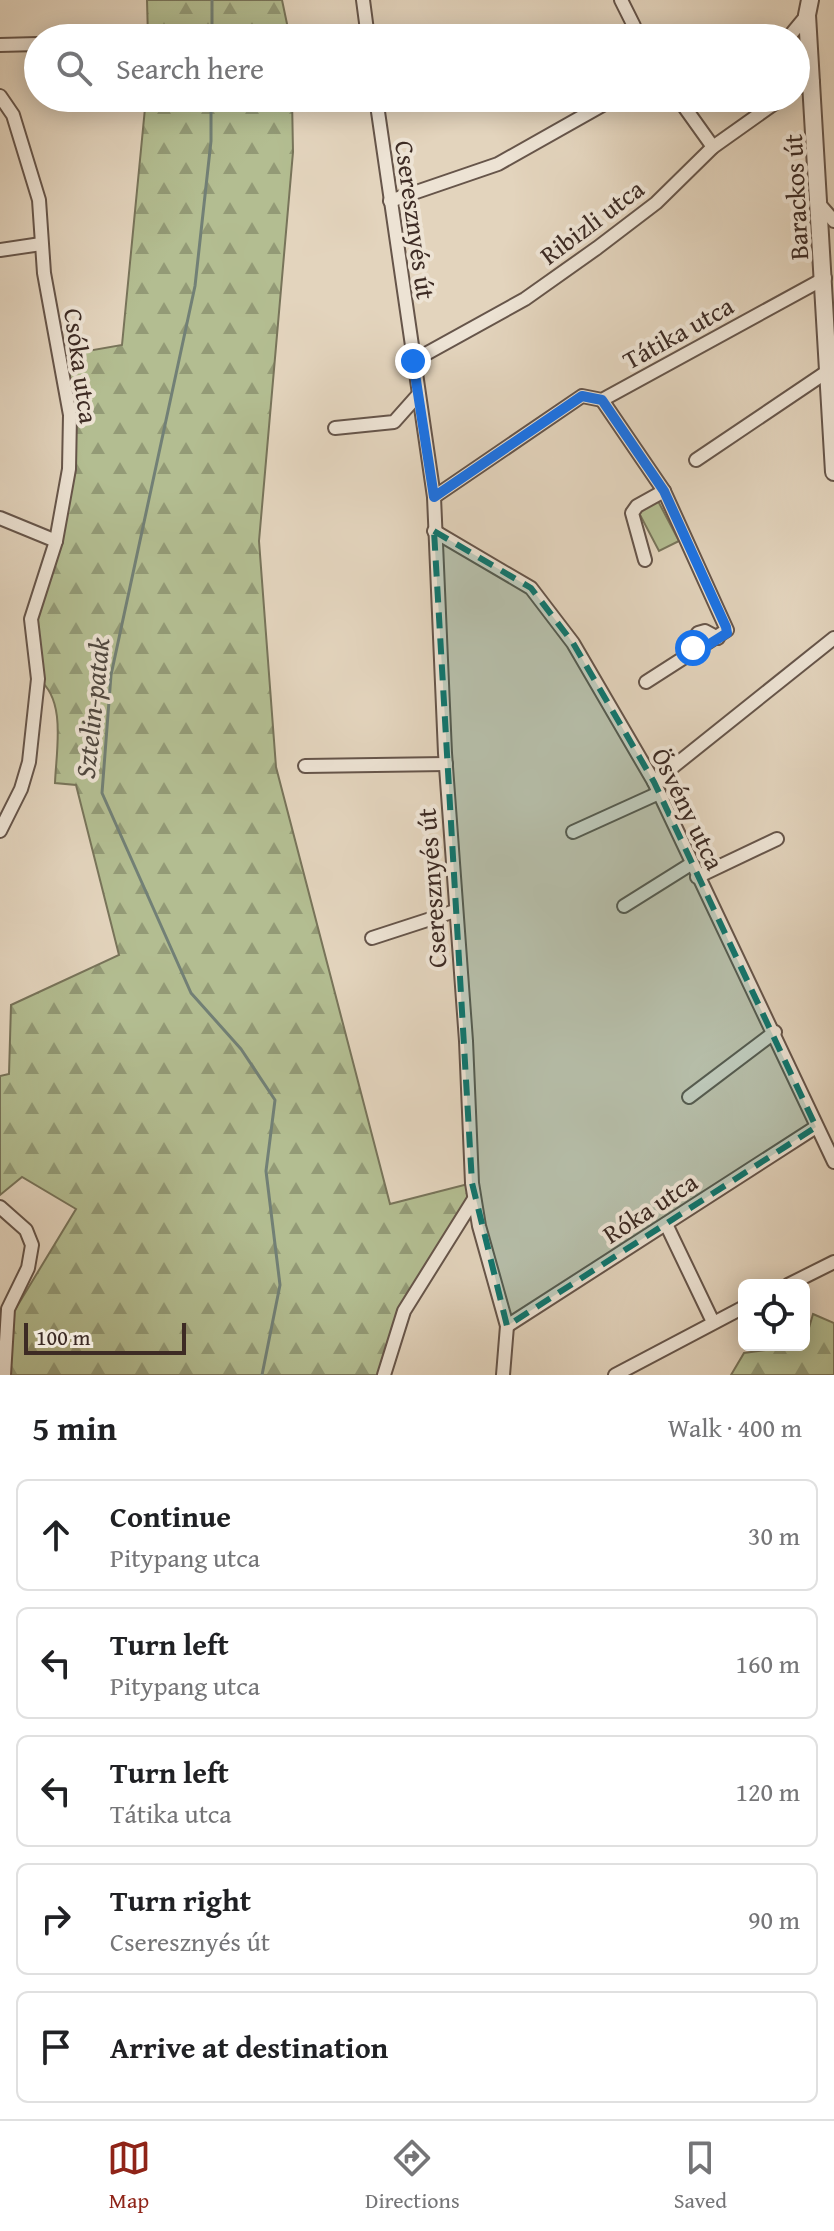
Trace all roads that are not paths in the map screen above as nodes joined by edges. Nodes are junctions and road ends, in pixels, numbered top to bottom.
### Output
1 (363, 0) edge
2 (621, 0) edge
3 (809, 7) edge
4 (366, 24) edge
5 (633, 24) edge
6 (797, 24) edge
7 (810, 26) edge
8 (24, 44) edge
9 (0, 45) edge
10 (813, 82) junction
11 (810, 83) edge
12 (0, 96) edge
13 (378, 112) edge
14 (590, 112) edge
15 (688, 112) edge
16 (762, 112) edge
17 (713, 147) junction
18 (390, 201) junction
19 (820, 205) junction
20 (834, 221) edge
21 (41, 244) junction
22 (0, 250) edge
23 (828, 289) edge
24 (413, 361) junction
25 (828, 371) junction
26 (418, 395) junction
27 (602, 400) junction
28 (335, 428) dead end
29 (696, 460) dead end
30 (834, 461) edge
31 (834, 472) edge
32 (664, 491) junction
33 (434, 497) junction
34 (0, 518) edge
35 (434, 531) junction
36 (56, 541) junction
37 (645, 560) dead end
38 (834, 638) edge
39 (646, 682) dead end
40 (446, 764) junction
41 (305, 766) dead end
42 (657, 788) junction
43 (0, 831) edge
44 (573, 832) dead end
45 (777, 839) dead end
46 (694, 871) junction
47 (624, 906) dead end
48 (455, 911) junction
49 (372, 938) dead end
50 (775, 1032) junction
51 (689, 1097) dead end
52 (816, 1127) junction
53 (834, 1162) edge
54 (474, 1199) junction
55 (0, 1207) edge
56 (666, 1224) junction
57 (834, 1262) edge
58 (800, 1279) edge
59 (738, 1310) edge
60 (713, 1322) junction
61 (507, 1326) junction
62 (4, 1375) edge
63 (384, 1375) edge
64 (503, 1375) edge
65 (615, 1375) edge

1 - 4 street
2 - 5 street
3 - 6 street, Barackos út
7 - 10 street, Barackos út
8 - 9 street
10 - 11 street
10 - 19 street, Barackos út
12 - 21 street, Csóka utca
13 - 18 street, Cseresznyés út
14 - 18 street
15 - 17 street
16 - 17 street, Ribizli utca
17 - 24 street, Ribizli utca
18 - 24 street, Cseresznyés út
19 - 20 street
19 - 23 street, Barackos út
21 - 22 street
21 - 36 street, Csóka utca
23 - 25 street, Barackos út
23 - 27 street, Tátika utca
24 - 26 street, Cseresznyés út
25 - 29 street
25 - 30 street, Barackos út
26 - 28 street
26 - 33 street, Cseresznyés út
27 - 32 street
27 - 33 street, Tátika utca
30 - 31 street, Barackos út
32 - 37 street
32 - 39 street
33 - 35 street, Cseresznyés út
34 - 36 street
35 - 40 street, Cseresznyés út
35 - 42 street, Ösvény utca
36 - 43 street, Csóka utca
38 - 42 street
40 - 41 street
40 - 48 street, Cseresznyés út
42 - 44 street
42 - 46 street, Ösvény utca
45 - 46 street
46 - 47 street
46 - 50 street, Ösvény utca
48 - 49 street
48 - 54 street, Cseresznyés út
50 - 51 street
50 - 52 street, Ösvény utca
52 - 53 street, Ösvény utca
52 - 56 street, Róka utca
54 - 61 street, Cseresznyés út
54 - 63 street
55 - 62 street
56 - 60 street
56 - 61 street, Róka utca
57 - 58 street
59 - 60 street
60 - 65 street
61 - 64 street, Cseresznyés út

